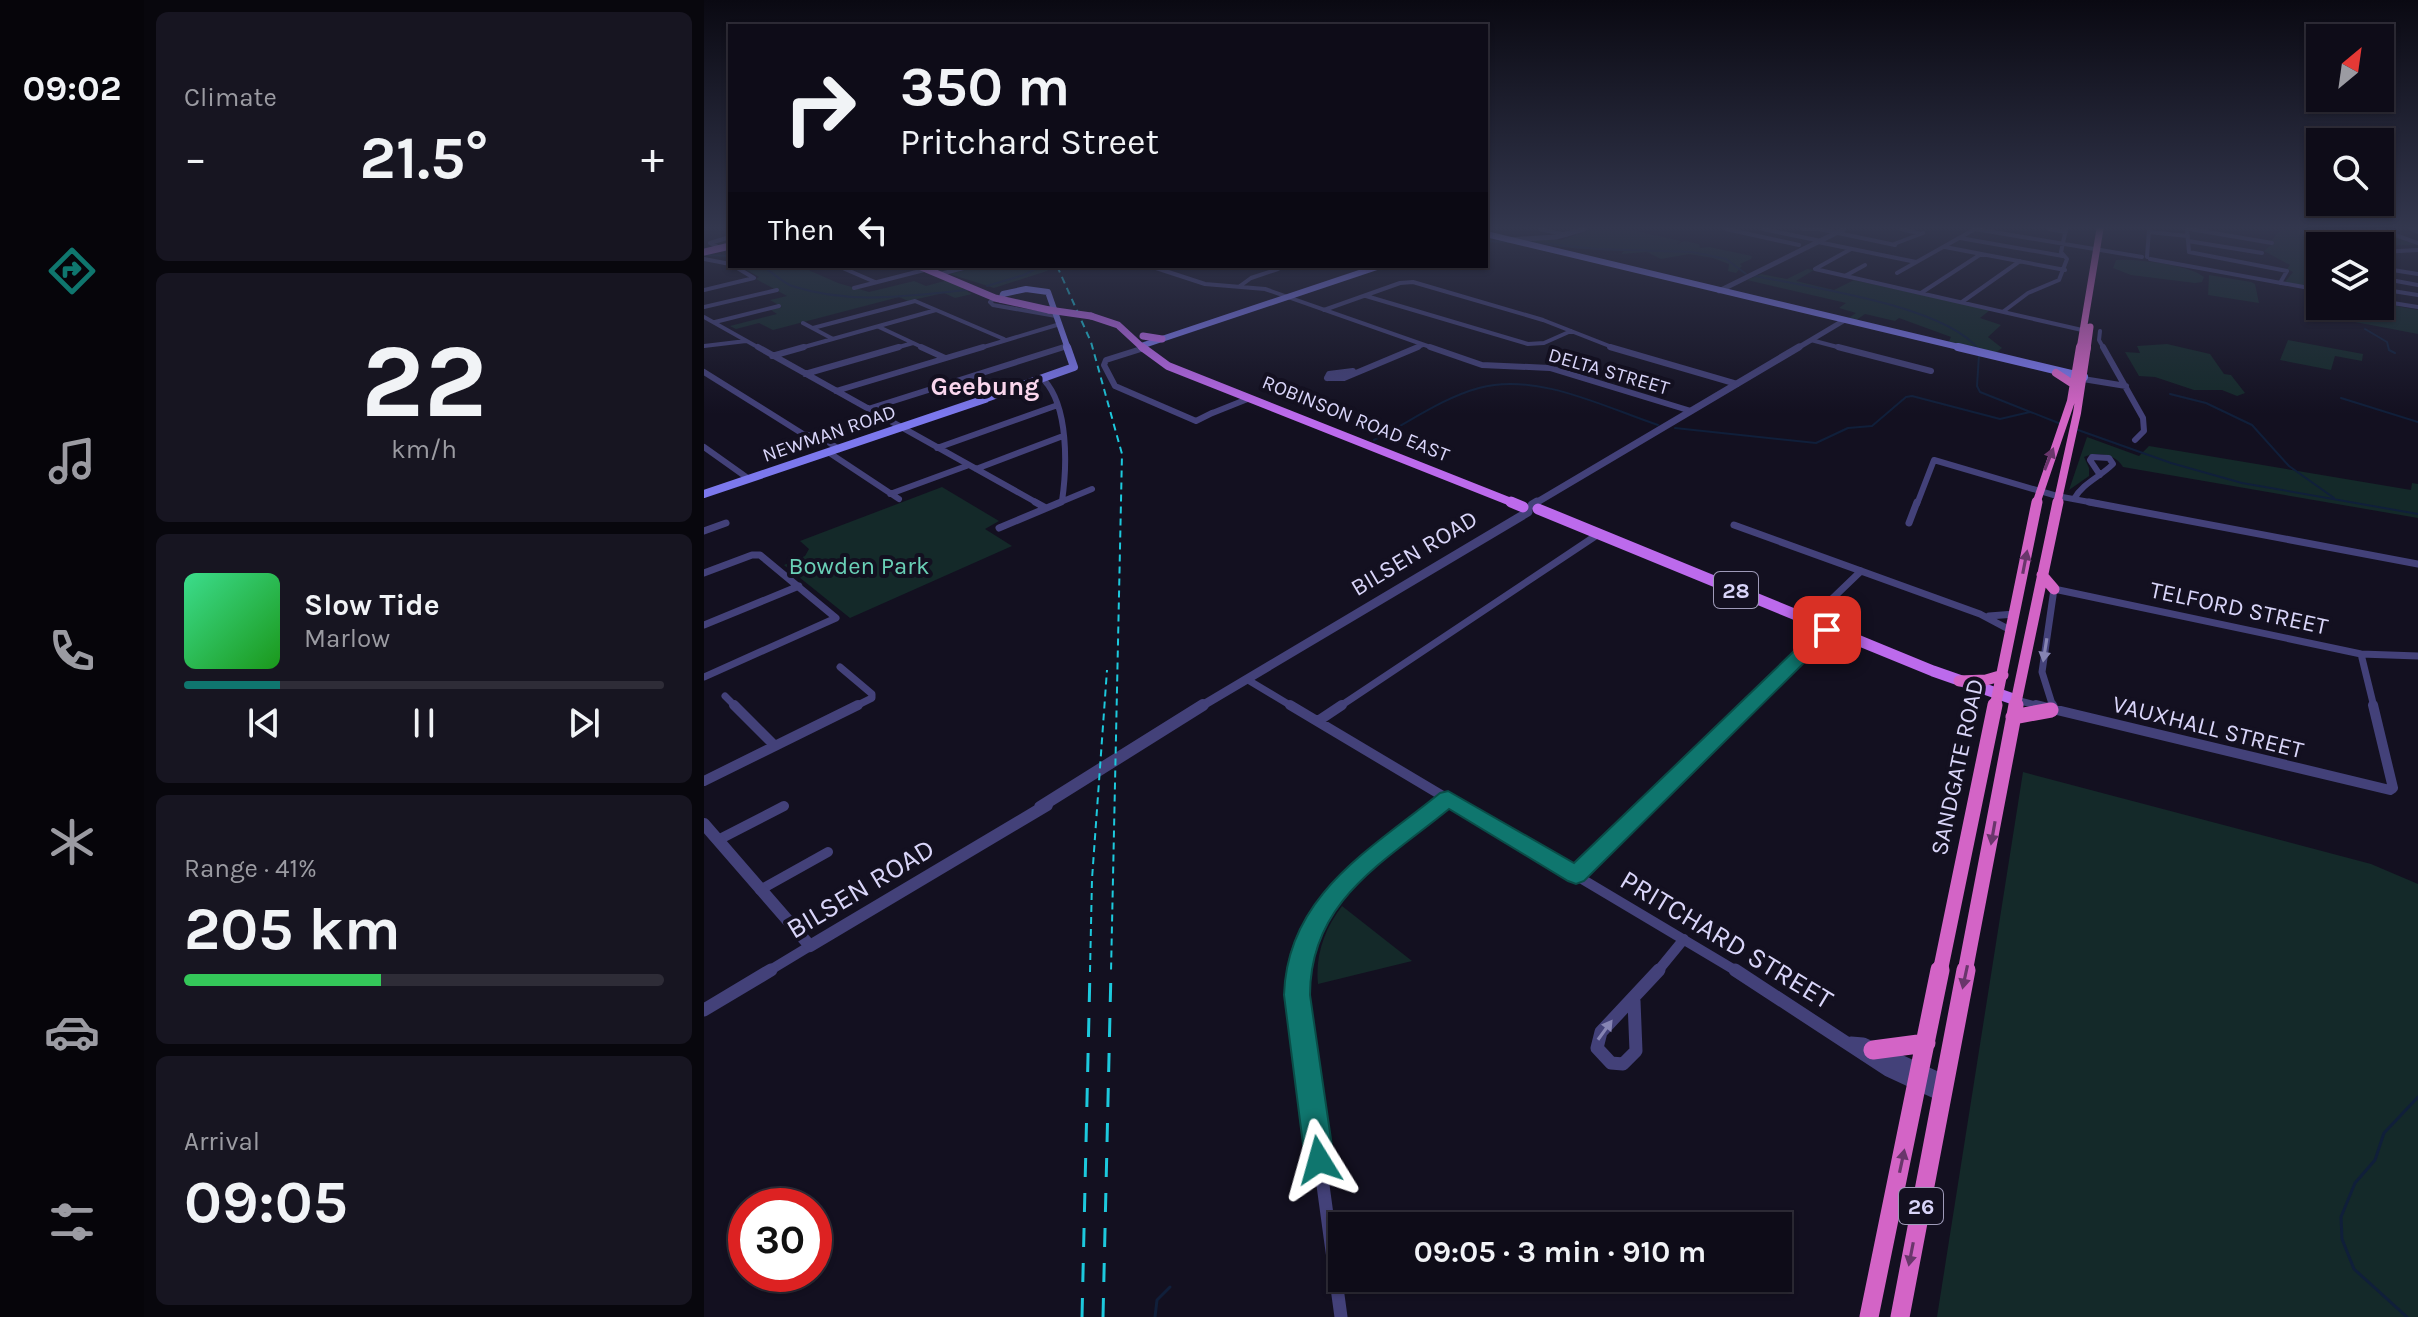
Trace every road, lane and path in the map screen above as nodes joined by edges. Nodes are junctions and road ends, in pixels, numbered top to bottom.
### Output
1 (775, 290) edge
2 (985, 290) edge
3 (1021, 290) edge
4 (1036, 290) edge
5 (1267, 290) edge
6 (1308, 290) edge
7 (1378, 290) edge
8 (1442, 290) edge
9 (1910, 290) edge
10 (1925, 290) edge
11 (1978, 290) edge
12 (2036, 290) edge
13 (2090, 290) edge
14 (2092, 290) edge
15 (1719, 291) edge
16 (2394, 291) edge
17 (1921, 293) junction
18 (1365, 295) junction
19 (2418, 295) edge
20 (1001, 296) junction
21 (1288, 297) junction
22 (1962, 302) junction
23 (2394, 303) edge
24 (779, 306) dead end
25 (704, 307) edge
26 (2418, 307) edge
27 (937, 310) junction
28 (1324, 310) junction
29 (2004, 311) junction
30 (1053, 312) junction
31 (1090, 315) junction
32 (704, 317) edge
33 (1843, 321) junction
34 (714, 323) junction
35 (803, 323) dead end
36 (879, 326) junction
37 (813, 328) junction
38 (2083, 328) junction
39 (1572, 331) junction
40 (2100, 331) dead end
41 (1175, 335) junction
42 (1143, 336) junction
43 (833, 339) junction
44 (1005, 339) junction
45 (1162, 339) junction
46 (1811, 340) junction
47 (747, 341) junction
48 (913, 343) junction
49 (1424, 345) junction
50 (704, 346) edge
51 (1067, 346) junction
52 (1147, 346) junction
53 (772, 356) junction
54 (945, 358) junction
55 (2041, 368) junction
56 (1358, 371) junction
57 (1931, 371) dead end
58 (704, 372) edge
59 (2056, 373) joint
60 (805, 374) junction
61 (2078, 378) junction
62 (1044, 380) junction
63 (1737, 384) junction
64 (2125, 385) junction
65 (836, 391) junction
66 (1250, 398) junction
67 (1055, 406) junction
68 (868, 409) junction
69 (1691, 411) junction
70 (2068, 426) junction
71 (901, 428) junction
72 (1063, 436) junction
73 (2135, 440) dead end
74 (704, 447) edge
75 (937, 448) junction
76 (839, 449) junction
77 (828, 452) junction
78 (969, 465) junction
79 (976, 469) junction
80 (2100, 475) dead end
81 (749, 479) junction
82 (1092, 489) dead end
83 (2039, 492) junction
84 (704, 494) edge
85 (890, 494) junction
86 (2057, 496) junction
87 (899, 499) dead end
88 (2074, 499) junction
89 (1062, 501) junction
90 (1046, 508) junction
91 (1529, 509) junction
92 (726, 523) dead end
93 (1909, 523) dead end
94 (1734, 525) dead end
95 (999, 528) dead end
96 (704, 531) edge
97 (1597, 535) junction
98 (2418, 564) edge
99 (1861, 571) junction
100 (704, 573) edge
101 (2042, 575) junction
102 (799, 586) junction
103 (2054, 589) junction
104 (1980, 614) junction
105 (2015, 614) junction
106 (1810, 620) junction
107 (704, 625) edge
108 (1829, 627) junction
109 (2012, 631) junction
110 (2361, 654) junction
111 (2418, 656) edge
112 (840, 667) dead end
113 (2003, 675) junction
114 (704, 677) edge
115 (1248, 680) junction
116 (1959, 681) junction
117 (1998, 695) junction
118 (725, 696) dead end
119 (2016, 700) junction
120 (2053, 710) junction
121 (2013, 717) junction
122 (1318, 721) junction
123 (775, 746) junction
124 (704, 781) edge
125 (1448, 798) junction
126 (784, 806) dead end
127 (704, 824) edge
128 (718, 840) junction
129 (828, 852) dead end
130 (1576, 875) junction
131 (760, 890) junction
132 (1684, 939) junction
133 (810, 946) junction
134 (1634, 1001) junction
135 (704, 1010) edge
136 (1850, 1043) junction
137 (1926, 1043) junction
138 (1873, 1050) junction
139 (1919, 1078) junction
140 (1944, 1088) junction
141 (1341, 1317) edge
142 (1869, 1317) edge
143 (1900, 1317) edge

1 - 25 street
2 - 20 main road, 28
3 - 20 main road
4 - 30 main road
5 - 21 street, DELTA STREET
6 - 21 main road
7 - 18 street
8 - 39 street
9 - 17 street
10 - 17 street
11 - 22 street
12 - 29 street
13 - 38 highway, SANDGATE ROAD / 26
14 - 61 highway, SANDGATE ROAD / 26
15 - 33 main road
16 - 19 street
17 - 22 street
18 - 28 street
18 - 39 street
20 - 30 main road, 28
20 - 30 street
21 - 28 street, DELTA STREET
21 - 41 main road
22 - 29 street
23 - 26 street
24 - 34 street
27 - 36 street
27 - 37 street
27 - 44 street
28 - 49 street, DELTA STREET
29 - 38 street
30 - 31 main road, 28, bridge
30 - 44 street
30 - 51 main road
31 - 42 main road, ROBINSON ROAD EAST / 28
31 - 52 main road, ROBINSON ROAD EAST / 28
32 - 34 street
33 - 46 street, BILSEN ROAD
33 - 55 main road
34 - 47 street
35 - 37 street
36 - 43 street
36 - 48 street
37 - 43 street
38 - 61 highway, SANDGATE ROAD / 26
39 - 63 street
40 - 64 street
41 - 45 main road
41 - 52 main road
42 - 45 main road
42 - 52 main road, ROBINSON ROAD EAST / 28
43 - 53 street
44 - 54 street
45 - 52 main road
46 - 57 street
46 - 63 street, BILSEN ROAD
47 - 50 street
47 - 53 street
48 - 54 street
48 - 60 street
49 - 56 street
49 - 69 street, DELTA STREET
51 - 62 main road, NEWMAN ROAD
51 - 68 street
52 - 66 main road, ROBINSON ROAD EAST / 28
52 - 66 street
53 - 60 street
54 - 65 street
55 - 59 main road
55 - 61 main road
56 - 56 street
58 - 76 street
59 - 61 highway
60 - 65 street
61 - 64 street
61 - 70 highway, SANDGATE ROAD / 26
62 - 67 street
62 - 71 main road, NEWMAN ROAD
63 - 69 street, BILSEN ROAD
64 - 73 street
65 - 68 street
66 - 91 main road, ROBINSON ROAD EAST / 28
67 - 72 street
67 - 75 street
68 - 71 street
69 - 91 street, BILSEN ROAD
83 -> 70 highway, SANDGATE ROAD / 26
70 - 86 highway, SANDGATE ROAD / 26
71 - 75 street
71 - 76 main road, NEWMAN ROAD
72 - 79 street
72 - 89 street
74 - 81 street
75 - 78 street
76 - 77 main road, NEWMAN ROAD
77 - 81 main road, NEWMAN ROAD
77 - 85 street
78 - 79 street
78 - 85 street
79 - 90 street
80 - 88 street
81 - 84 main road, NEWMAN ROAD
82 - 89 street
83 - 86 street
83 - 93 street
105 -> 83 highway, SANDGATE ROAD / 26
85 - 87 street
86 - 88 street
86 - 101 highway, SANDGATE ROAD / 26
88 - 98 street
89 - 90 street
90 - 95 street
91 - 97 main road, ROBINSON ROAD EAST / 28
91 - 115 street, BILSEN ROAD
92 - 96 street
94 - 99 street
97 - 106 main road, ROBINSON ROAD EAST / 28
97 - 122 street
99 - 104 street
99 - 106 street
100 - 102 street
101 - 103 highway
101 - 119 highway, SANDGATE ROAD / 26
102 - 107 street
102 - 114 street
103 - 110 street, TELFORD STREET
103 -> 120 street
104 - 105 street
104 - 109 street
105 - 109 highway, SANDGATE ROAD / 26
106 - 108 main road, ROBINSON ROAD EAST / 28
108 - 116 main road, ROBINSON ROAD EAST / 28
108 - 130 street
109 - 113 highway, SANDGATE ROAD / 26
110 - 111 street, TELFORD STREET
110 - 120 street, VAUXHALL STREET
112 - 123 street
113 - 116 highway
113 - 117 highway, SANDGATE ROAD / 26
115 - 122 street, PRITCHARD STREET
115 - 133 street, BILSEN ROAD
116 - 117 main road, ROBINSON ROAD EAST / 28
117 - 119 main road, ROBINSON ROAD EAST / 28
117 - 137 highway, SANDGATE ROAD / 26
118 - 123 street
119 - 120 street, VAUXHALL STREET
119 - 121 highway, SANDGATE ROAD / 26
120 - 121 highway
121 -> 140 highway, SANDGATE ROAD / 26
122 - 125 street, PRITCHARD STREET
123 - 124 street
125 - 130 street, PRITCHARD STREET
125 - 141 street
126 - 128 street
127 - 128 street
128 - 131 street
129 - 131 street
130 - 132 street, PRITCHARD STREET
131 - 133 street
132 - 134 street
132 - 136 street, PRITCHARD STREET
133 - 135 street, BILSEN ROAD
134 -> 134 street
136 - 138 street, PRITCHARD STREET
136 - 139 street, PRITCHARD STREET
137 - 138 highway
137 - 139 highway, SANDGATE ROAD / 26
138 - 139 street, PRITCHARD STREET
139 - 140 street, PRITCHARD STREET
142 -> 139 highway, SANDGATE ROAD / 26
140 -> 143 highway, SANDGATE ROAD / 26

